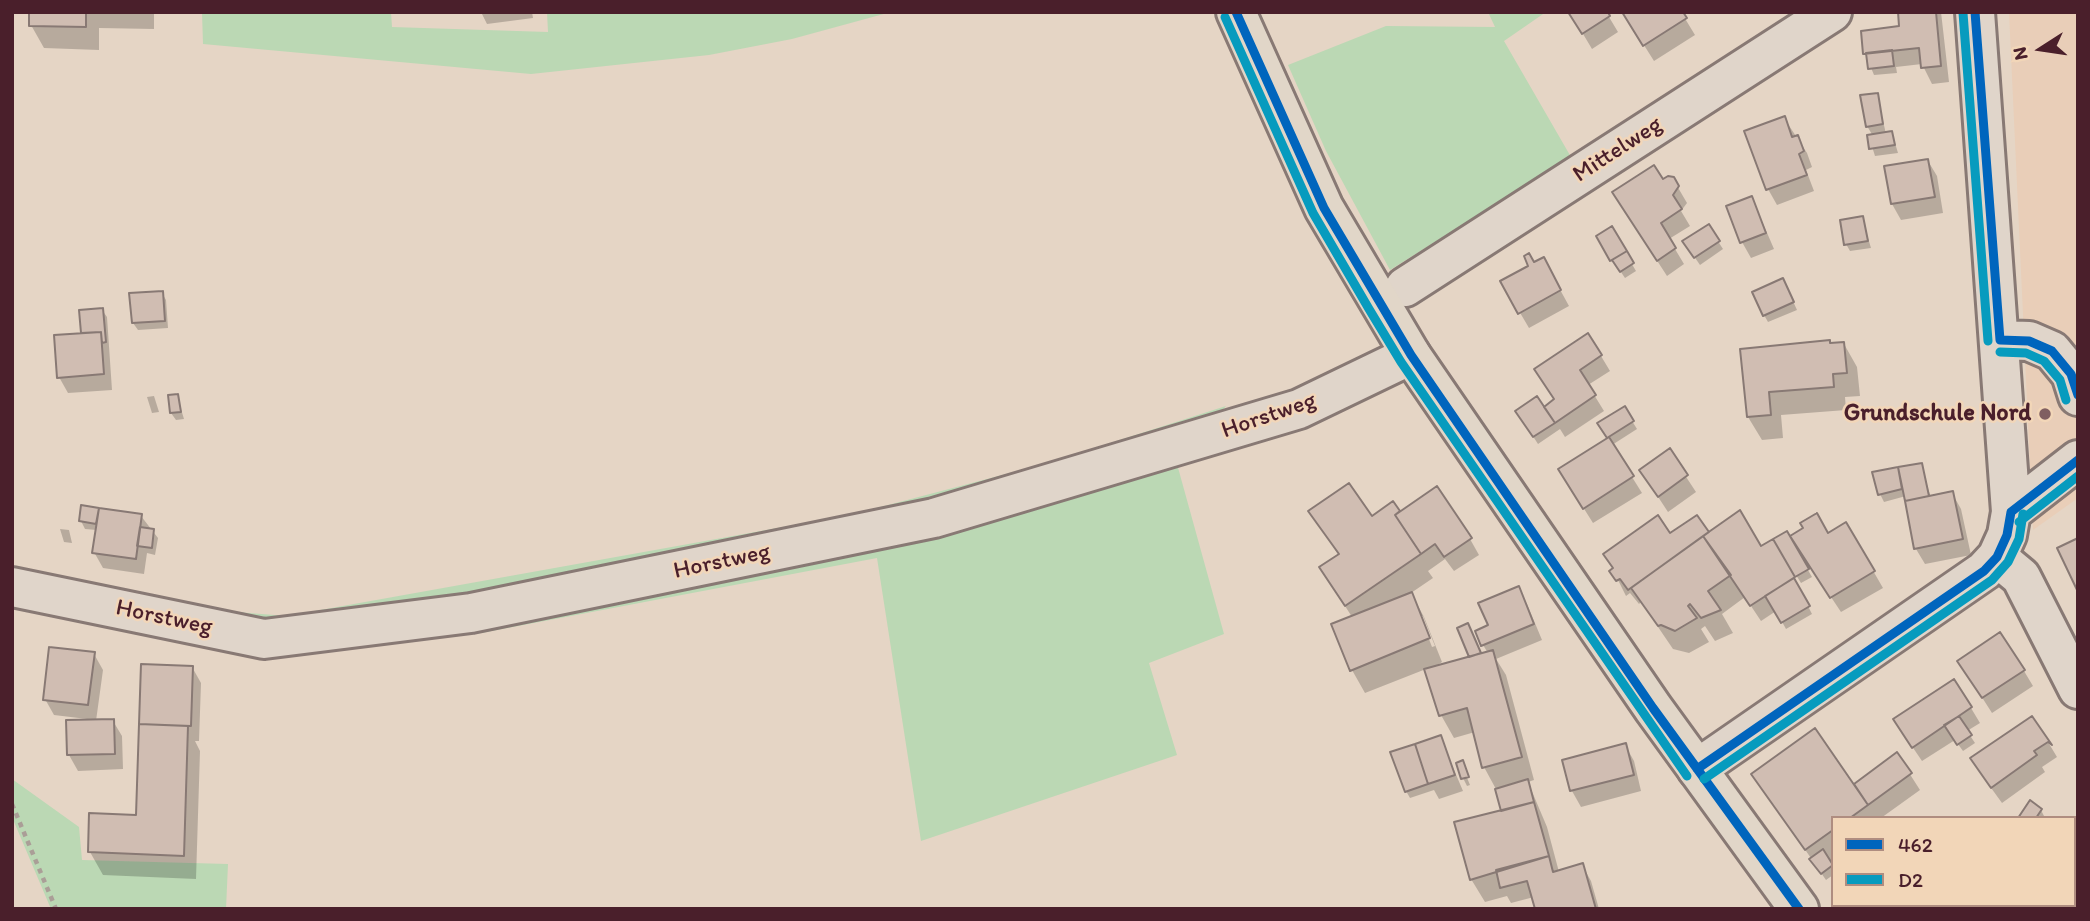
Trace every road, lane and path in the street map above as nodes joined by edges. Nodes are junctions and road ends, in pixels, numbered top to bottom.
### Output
1 (1236, 12) edge
2 (1832, 12) edge
3 (1975, 12) edge
4 (1405, 287) dead end
5 (2000, 340) junction
6 (1411, 355) junction
7 (2078, 396) edge
8 (2078, 460) edge
9 (2011, 512) junction
10 (1997, 557) junction
11 (12, 587) edge
12 (2078, 689) edge
13 (1697, 769) junction
14 (12, 804) edge
15 (56, 909) edge
16 (1800, 909) edge

1 - 6 main road
2 - 4 street, Mittelweg
3 - 5 street
5 - 7 street
5 - 9 street
6 - 11 street, Horstweg
6 - 13 main road
8 - 9 street
9 - 10 street
10 - 12 street
10 - 13 street
13 - 16 main road
14 - 15 path

